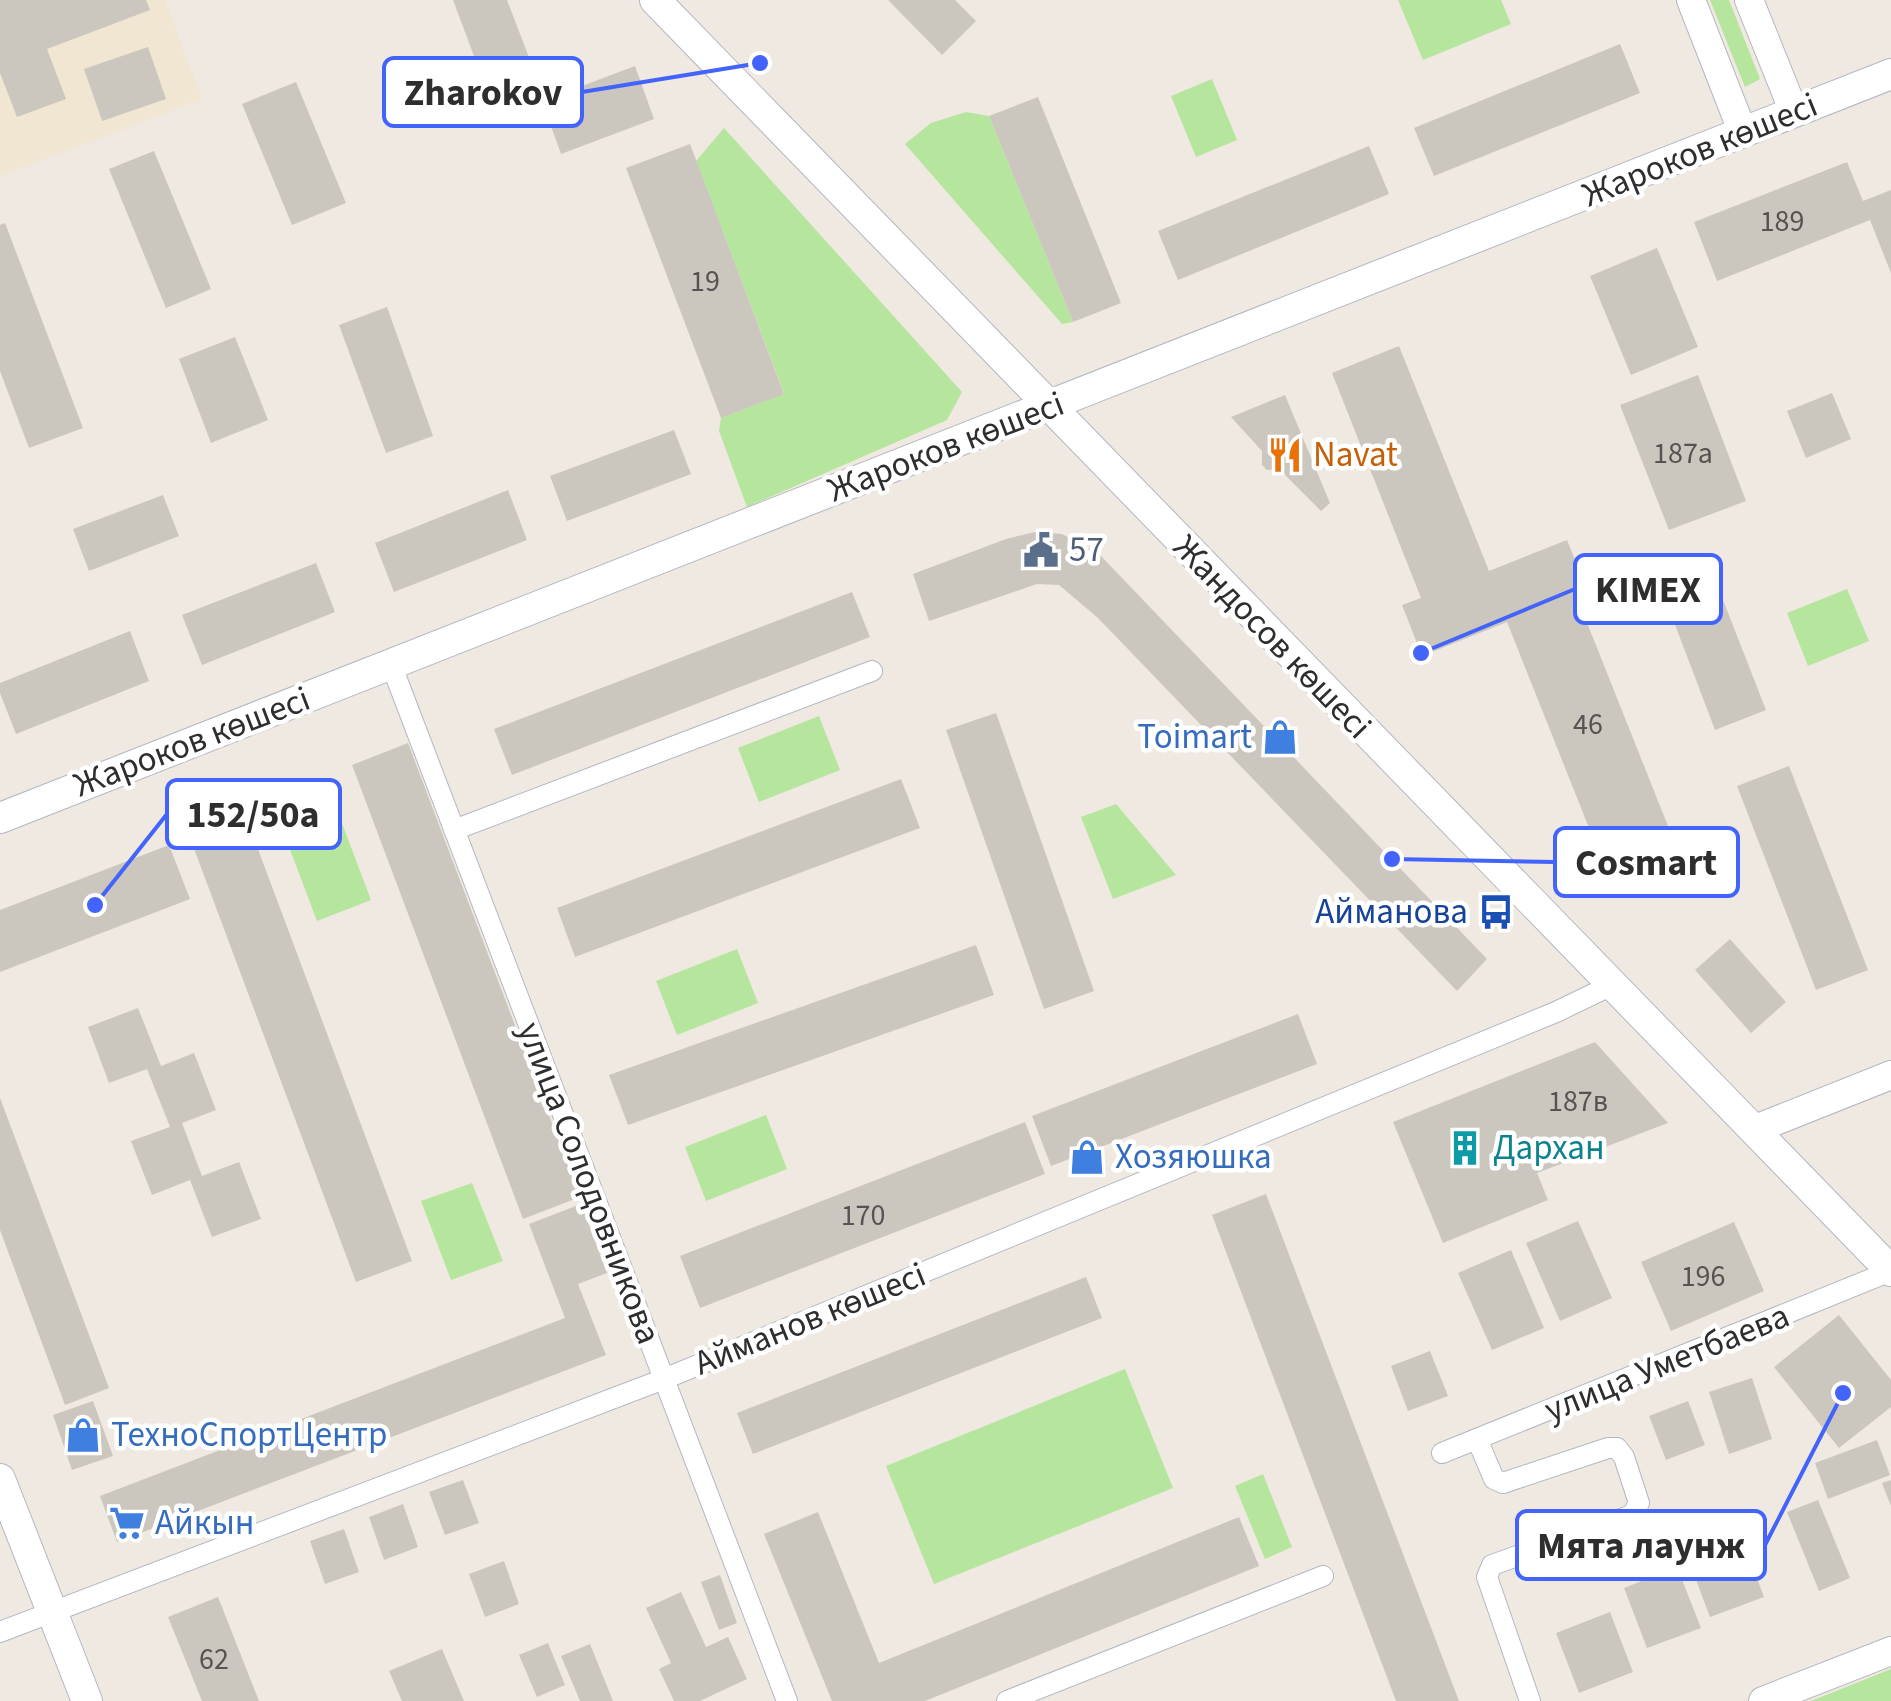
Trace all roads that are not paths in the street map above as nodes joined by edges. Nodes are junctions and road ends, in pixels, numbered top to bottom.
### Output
1 (655, 0) edge
2 (1691, 0) edge
3 (1749, 0) edge
4 (1891, 74) edge
5 (1794, 112) junction
6 (1743, 133) junction
7 (1050, 407) junction
8 (390, 664) junction
9 (872, 671) dead end
10 (0, 818) edge
11 (454, 830) junction
12 (1612, 985) junction
13 (1891, 1075) edge
14 (1754, 1130) junction
15 (1891, 1271) edge
16 (664, 1379) junction
17 (1477, 1439) junction
18 (1442, 1453) dead end
19 (0, 1479) edge
20 (1322, 1576) dead end
21 (52, 1612) junction
22 (0, 1632) edge
23 (1891, 1651) edge
24 (87, 1701) edge
25 (786, 1701) edge
26 (1007, 1701) edge
27 (1530, 1701) edge
28 (1763, 1701) edge

1 - 7 main road, Жандосов көшесі
2 - 6 street
3 - 5 street
4 - 5 main road, Жароков көшесі
5 - 6 main road, Жароков көшесі
6 - 7 main road, Жароков көшесі
7 - 8 main road, Жароков көшесі
7 - 12 main road, Жандосов көшесі
8 - 10 main road, Жароков көшесі
8 - 11 street, улица Солодовникова
9 - 11 street
11 - 16 street, улица Солодовникова
12 - 14 main road, Жандосов көшесі
12 - 16 street, Айманов көшесі
13 - 14 street
14 - 15 main road, Жандосов көшесі
15 - 17 street, улица Уметбаева
16 - 21 street, Айманов көшесі
16 - 25 street, улица Солодовникова
17 - 18 street, улица Уметбаева
17 - 27 street
19 - 21 main road
20 - 26 street
21 - 22 street, Айманов көшесі
21 - 24 main road
23 - 28 street

